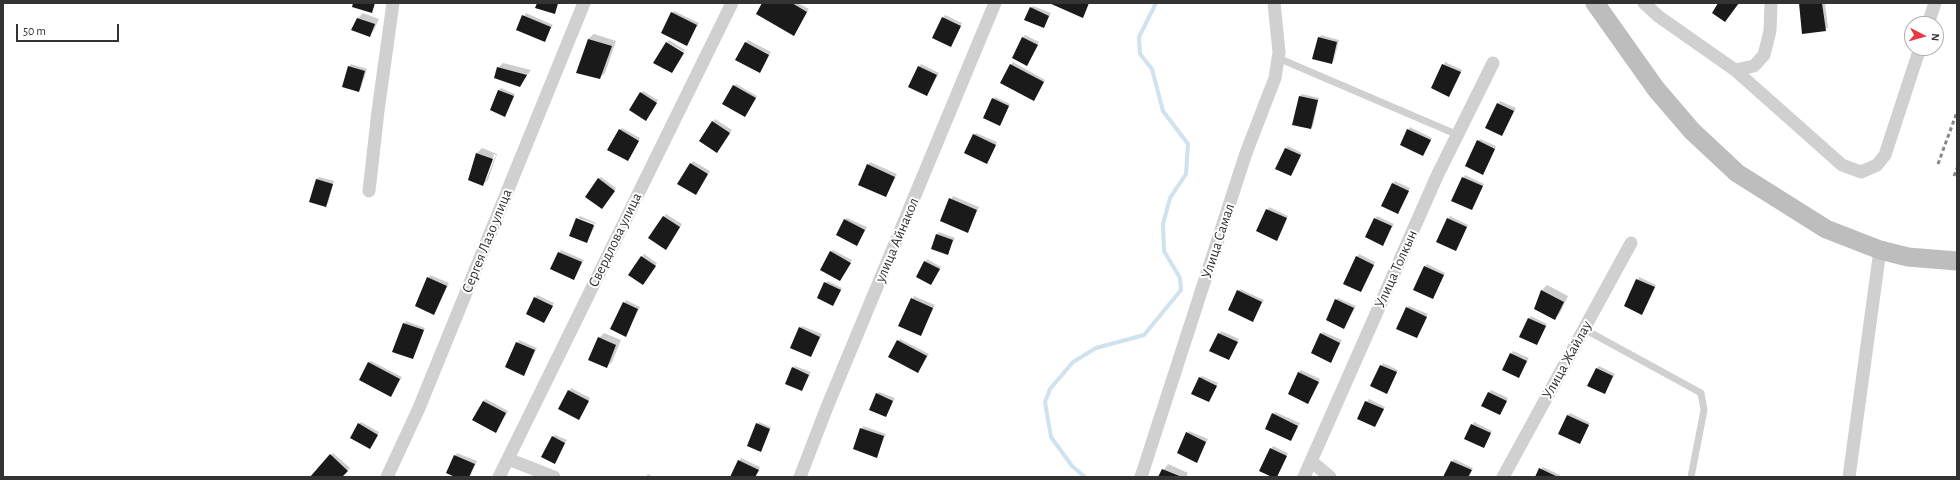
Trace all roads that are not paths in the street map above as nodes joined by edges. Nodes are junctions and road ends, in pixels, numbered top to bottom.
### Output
1 (393, 3) edge
2 (584, 3) edge
3 (732, 3) edge
4 (995, 3) edge
5 (1274, 3) edge
6 (1595, 3) edge
7 (1644, 3) edge
8 (1771, 3) edge
9 (1934, 3) edge
10 (1930, 16) edge
11 (1917, 56) edge
12 (1278, 58) junction
13 (1493, 63) dead end
14 (1735, 70) junction
15 (1458, 135) junction
16 (369, 191) dead end
17 (1631, 243) dead end
18 (1880, 250) junction
19 (1957, 261) edge
20 (1584, 329) junction
21 (508, 459) junction
22 (1311, 462) junction
23 (387, 477) edge
24 (499, 477) edge
25 (554, 477) edge
26 (800, 477) edge
27 (1141, 477) edge
28 (1304, 477) edge
29 (1330, 477) edge
30 (1503, 477) edge
31 (1691, 477) edge
32 (1849, 477) edge

1 - 16 street
2 - 23 street, Сергея Лазо улица
3 - 21 street, Свердлова улица
4 - 26 street, улица Айнакол
5 - 12 street, Улица Самал
6 - 18 main road
7 - 14 street
8 - 14 street
9 - 10 street
11 - 14 street
12 - 15 lane
12 - 27 street, Улица Самал
13 - 15 street, Улица Толкын
15 - 22 street, Улица Толкын
17 - 20 street, Улица Жайлау
18 - 19 main road
18 - 32 street
20 - 30 street, Улица Жайлау
20 - 31 lane
21 - 24 street, Свердлова улица
21 - 25 street
22 - 28 street, Улица Толкын
22 - 29 street

